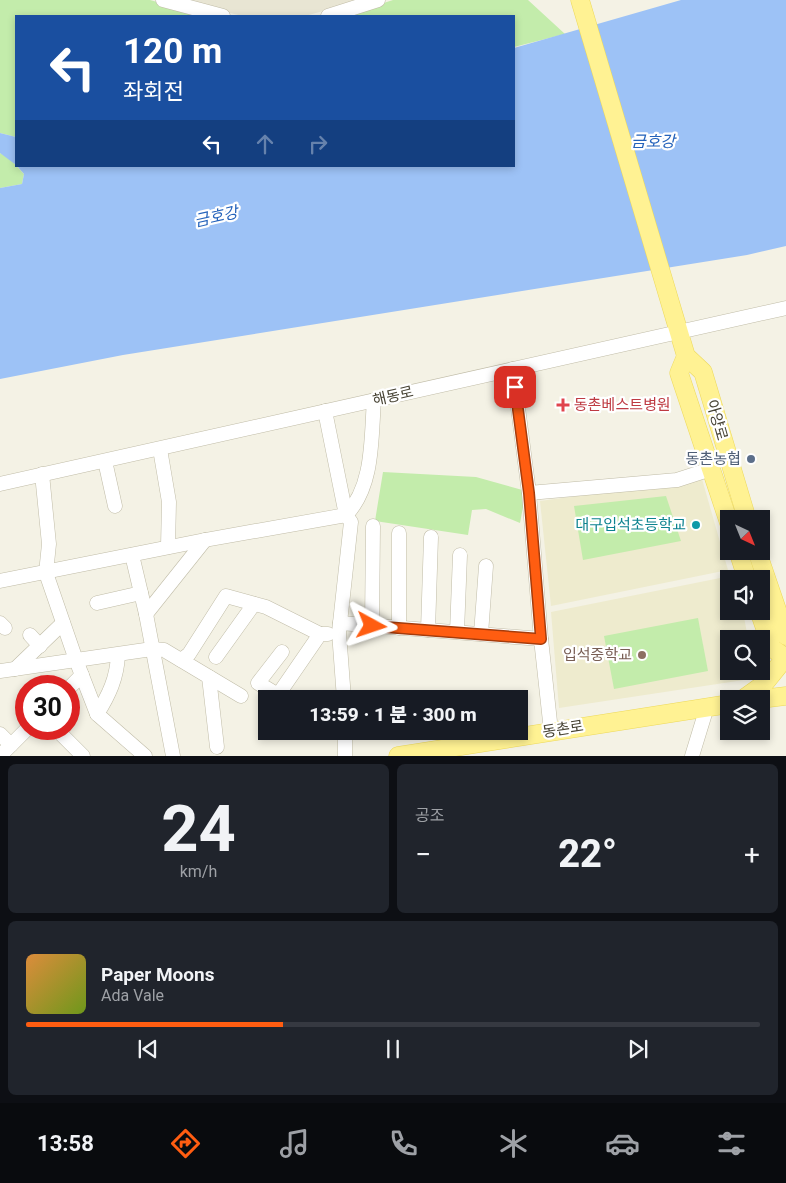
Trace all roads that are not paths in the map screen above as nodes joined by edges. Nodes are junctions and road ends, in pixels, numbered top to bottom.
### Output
1 (162, 0) edge
2 (378, 0) edge
3 (580, 0) edge
4 (219, 15) edge
5 (331, 15) edge
6 (786, 308) edge
7 (678, 332) junction
8 (686, 356) junction
9 (513, 369) junction
10 (374, 400) junction
11 (325, 411) junction
12 (160, 449) junction
13 (105, 460) junction
14 (711, 469) junction
15 (42, 474) junction
16 (0, 484) edge
17 (529, 493) junction
18 (115, 506) dead end
19 (725, 510) edge
20 (744, 510) edge
21 (346, 515) junction
22 (374, 526) dead end
23 (399, 533) dead end
24 (430, 538) dead end
25 (204, 540) junction
26 (168, 548) junction
27 (132, 555) junction
28 (460, 555) dead end
29 (761, 560) edge
30 (486, 566) dead end
31 (46, 573) junction
32 (0, 582) edge
33 (141, 593) junction
34 (97, 604) dead end
35 (254, 604) junction
36 (781, 606) edge
37 (146, 614) junction
38 (762, 620) edge
39 (63, 623) junction
40 (372, 626) junction
41 (340, 628) junction
42 (399, 628) junction
43 (428, 630) junction
44 (457, 632) junction
45 (320, 634) junction
46 (480, 634) junction
47 (30, 635) dead end
48 (786, 636) edge
49 (541, 639) junction
50 (40, 646) junction
51 (152, 649) junction
52 (282, 652) dead end
53 (118, 655) junction
54 (786, 656) edge
55 (216, 657) dead end
56 (76, 660) junction
57 (181, 660) junction
58 (15, 669) junction
59 (0, 671) edge
60 (82, 675) joint
61 (208, 677) junction
62 (343, 690) edge
63 (756, 690) edge
64 (241, 696) dead end
65 (786, 696) edge
66 (770, 698) edge
67 (720, 705) edge
68 (708, 707) junction
69 (97, 714) junction
70 (551, 731) junction
71 (0, 734) edge
72 (16, 740) edge
73 (67, 740) edge
74 (344, 740) edge
75 (11, 745) junction
76 (217, 748) dead end
77 (470, 749) edge
78 (0, 756) edge
79 (83, 756) edge
80 (144, 756) edge
81 (173, 756) edge
82 (345, 756) edge
83 (398, 756) edge
84 (692, 756) edge

1 - 4 street
2 - 5 street
3 - 7 main road, 아양로
6 - 7 street, 해동로
7 - 8 main road, 아양로
7 - 9 street, 해동로
8 - 14 main road, 아양로
8 - 20 main road, 아양로
9 - 10 street, 해동로
9 - 17 street
10 - 11 street, 해동로
10 - 21 street
11 - 12 street, 해동로
11 - 21 street
12 - 13 street, 해동로
12 - 26 street
13 - 15 street, 해동로
13 - 18 street
14 - 17 street
14 - 19 main road, 아양로
15 - 16 street, 해동로
15 - 31 street
17 - 49 street
21 - 25 street
21 - 41 street
22 - 40 street
23 - 42 street
24 - 43 street
25 - 26 street
25 - 37 street
26 - 27 street
27 - 31 street
27 - 33 street
28 - 44 street
29 - 36 main road
30 - 46 street
31 - 32 street
31 - 39 street
33 - 34 street
33 - 37 street
35 - 45 street
35 - 55 street
35 - 57 street
36 - 48 main road
37 - 51 street
38 - 54 main road
39 - 50 street
39 - 56 street
40 - 41 street
40 - 42 street
41 - 45 street
41 - 62 street
42 - 43 street
43 - 44 street
44 - 46 street
45 - 52 street
46 - 49 street
47 - 50 street
49 - 70 street
50 - 58 street
51 - 53 street
51 - 57 street
51 - 81 street
53 - 56 street
53 - 69 street
54 - 63 main road
56 - 58 street
56 - 60 street
57 - 61 street
58 - 59 street
60 - 69 street
61 - 64 street
61 - 76 street
65 - 66 main road
67 - 68 main road, 동촌로
68 - 70 main road, 동촌로
68 - 84 street
69 - 80 street
70 - 77 main road, 동촌로
71 - 75 street
72 - 75 street
73 - 79 street
74 - 82 street
75 - 78 street
77 - 83 main road, 동촌로

